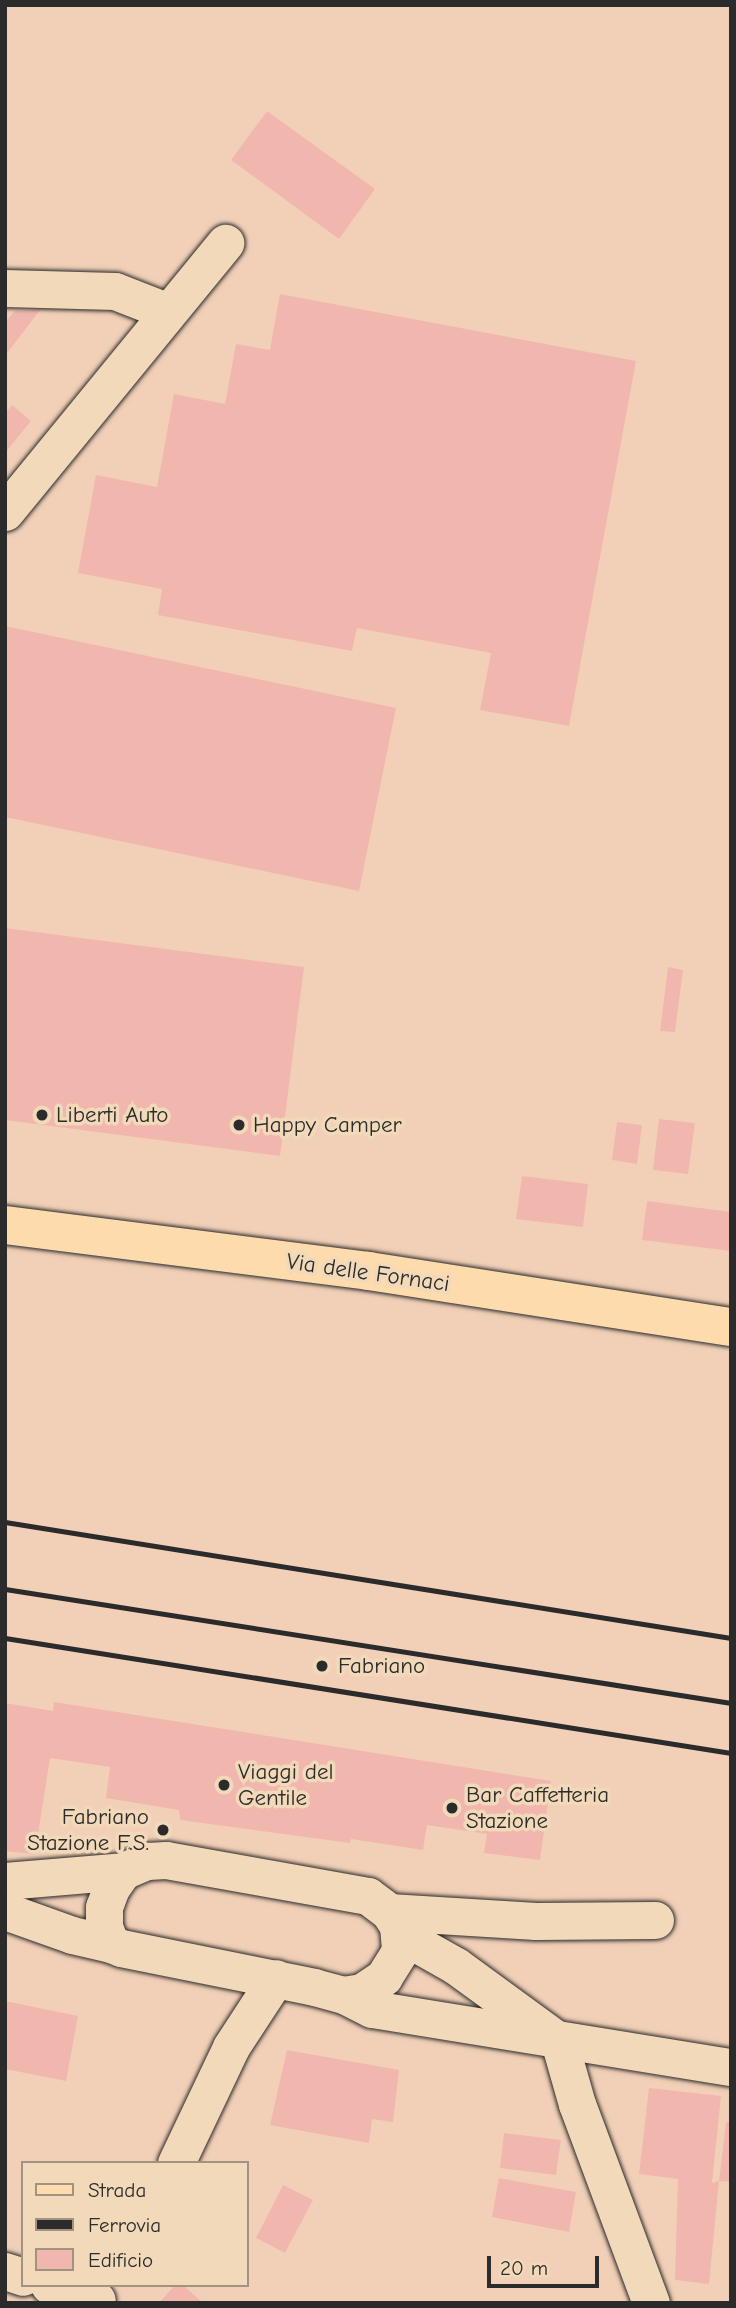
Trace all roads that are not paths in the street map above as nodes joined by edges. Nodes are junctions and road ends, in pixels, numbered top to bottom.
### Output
1 (225, 243) dead end
2 (5, 288) edge
3 (166, 311) junction
4 (5, 512) edge
5 (5, 1224) edge
6 (731, 1327) edge
7 (123, 1871) junction
8 (5, 1881) edge
9 (5, 1911) edge
10 (655, 1920) dead end
11 (395, 1923) junction
12 (111, 1944) junction
13 (222, 1968) junction
14 (276, 1978) junction
15 (344, 1995) junction
16 (559, 2040) junction
17 (231, 2047) junction
18 (731, 2067) edge
19 (177, 2161) edge
20 (58, 2287) edge
21 (100, 2296) edge
22 (651, 2303) edge

1 - 3 street
2 - 3 street
3 - 4 street
5 - 6 main road, Via delle Fornaci
7 - 8 street
7 - 11 street
7 - 12 street
9 - 12 street
10 - 11 street
11 - 15 street
11 - 16 street
12 - 13 street
13 - 14 street
13 - 17 street
14 - 15 street
14 - 17 street
15 - 16 street
16 - 18 street
16 - 22 street
17 - 19 street
20 - 21 street

